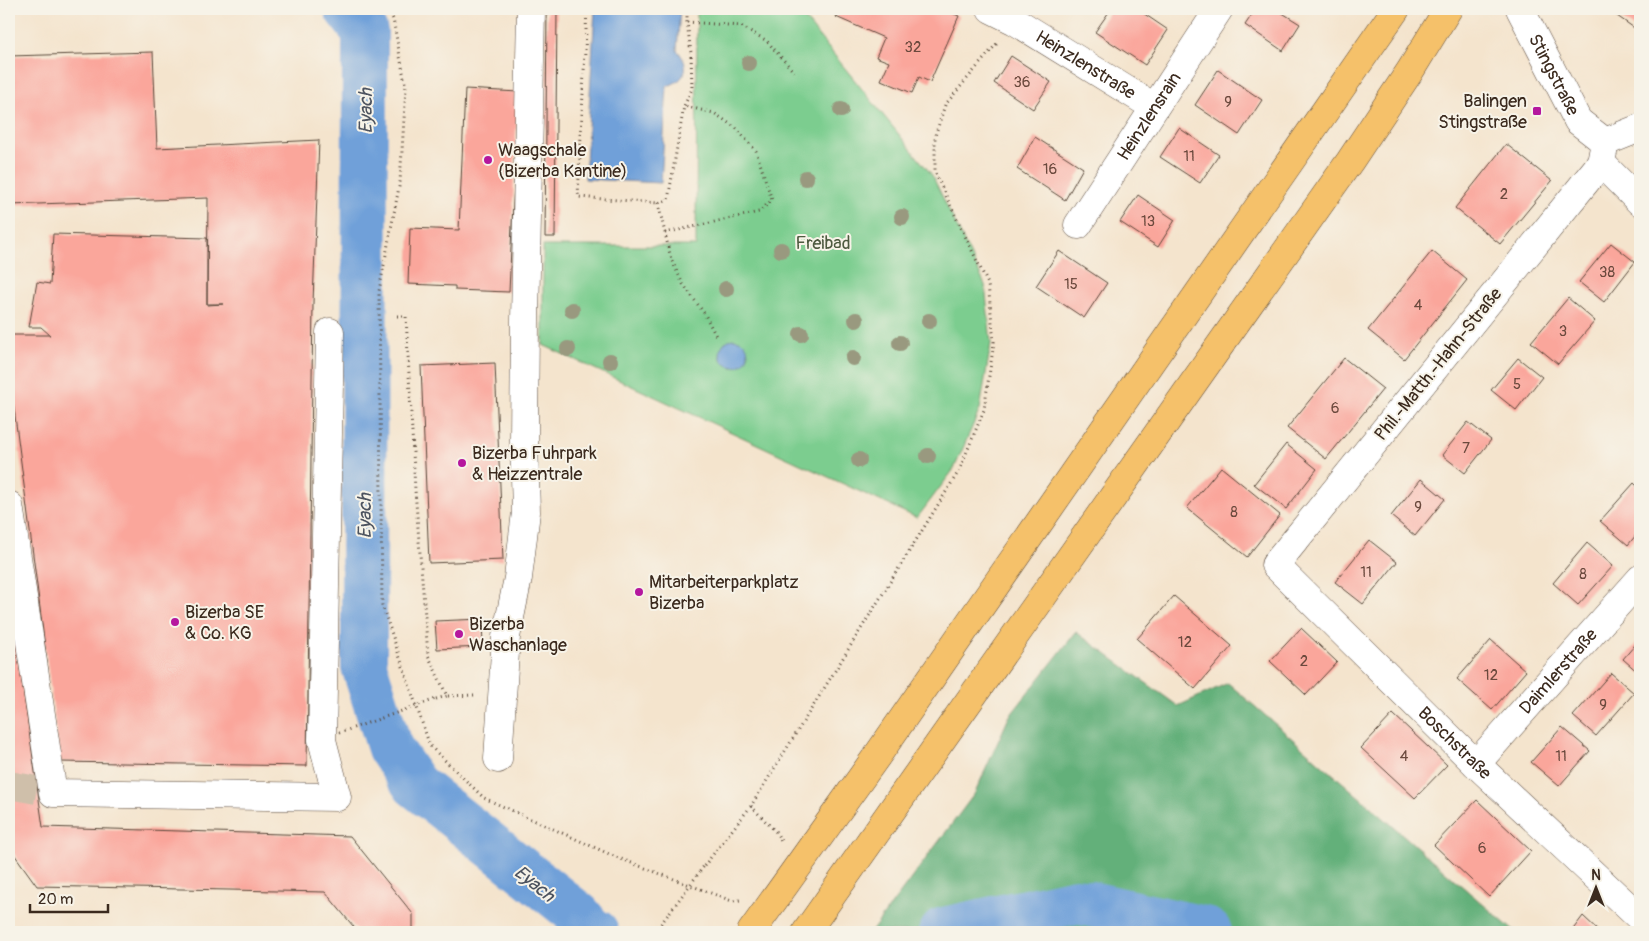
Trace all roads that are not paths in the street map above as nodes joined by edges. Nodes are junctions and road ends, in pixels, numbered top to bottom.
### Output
1 (531, 9) edge
2 (1219, 9) edge
3 (1396, 9) edge
4 (1448, 9) edge
5 (1520, 9) edge
6 (1003, 15) edge
7 (1154, 107) junction
8 (1640, 128) edge
9 (1603, 153) junction
10 (1640, 202) edge
11 (1078, 225) dead end
12 (330, 332) dead end
13 (9, 506) edge
14 (1275, 565) joint
15 (1640, 579) edge
16 (498, 759) dead end
17 (1476, 764) junction
18 (1640, 918) edge
19 (752, 932) edge
20 (806, 932) edge

1 - 16 street
2 - 7 street, Heinzlensrain
3 - 19 highway
4 - 20 highway
5 - 9 street, Stingstraße
6 - 7 street, Heinzlenstraße
7 - 11 street, Heinzlensrain
8 - 9 street
9 - 10 street, Stingstraße
9 - 14 street, Phil.-Matth.-Hahn-Straße
12 - 13 street
14 - 17 street, Boschstraße
15 - 17 street, Daimlerstraße
17 - 18 street, Boschstraße

